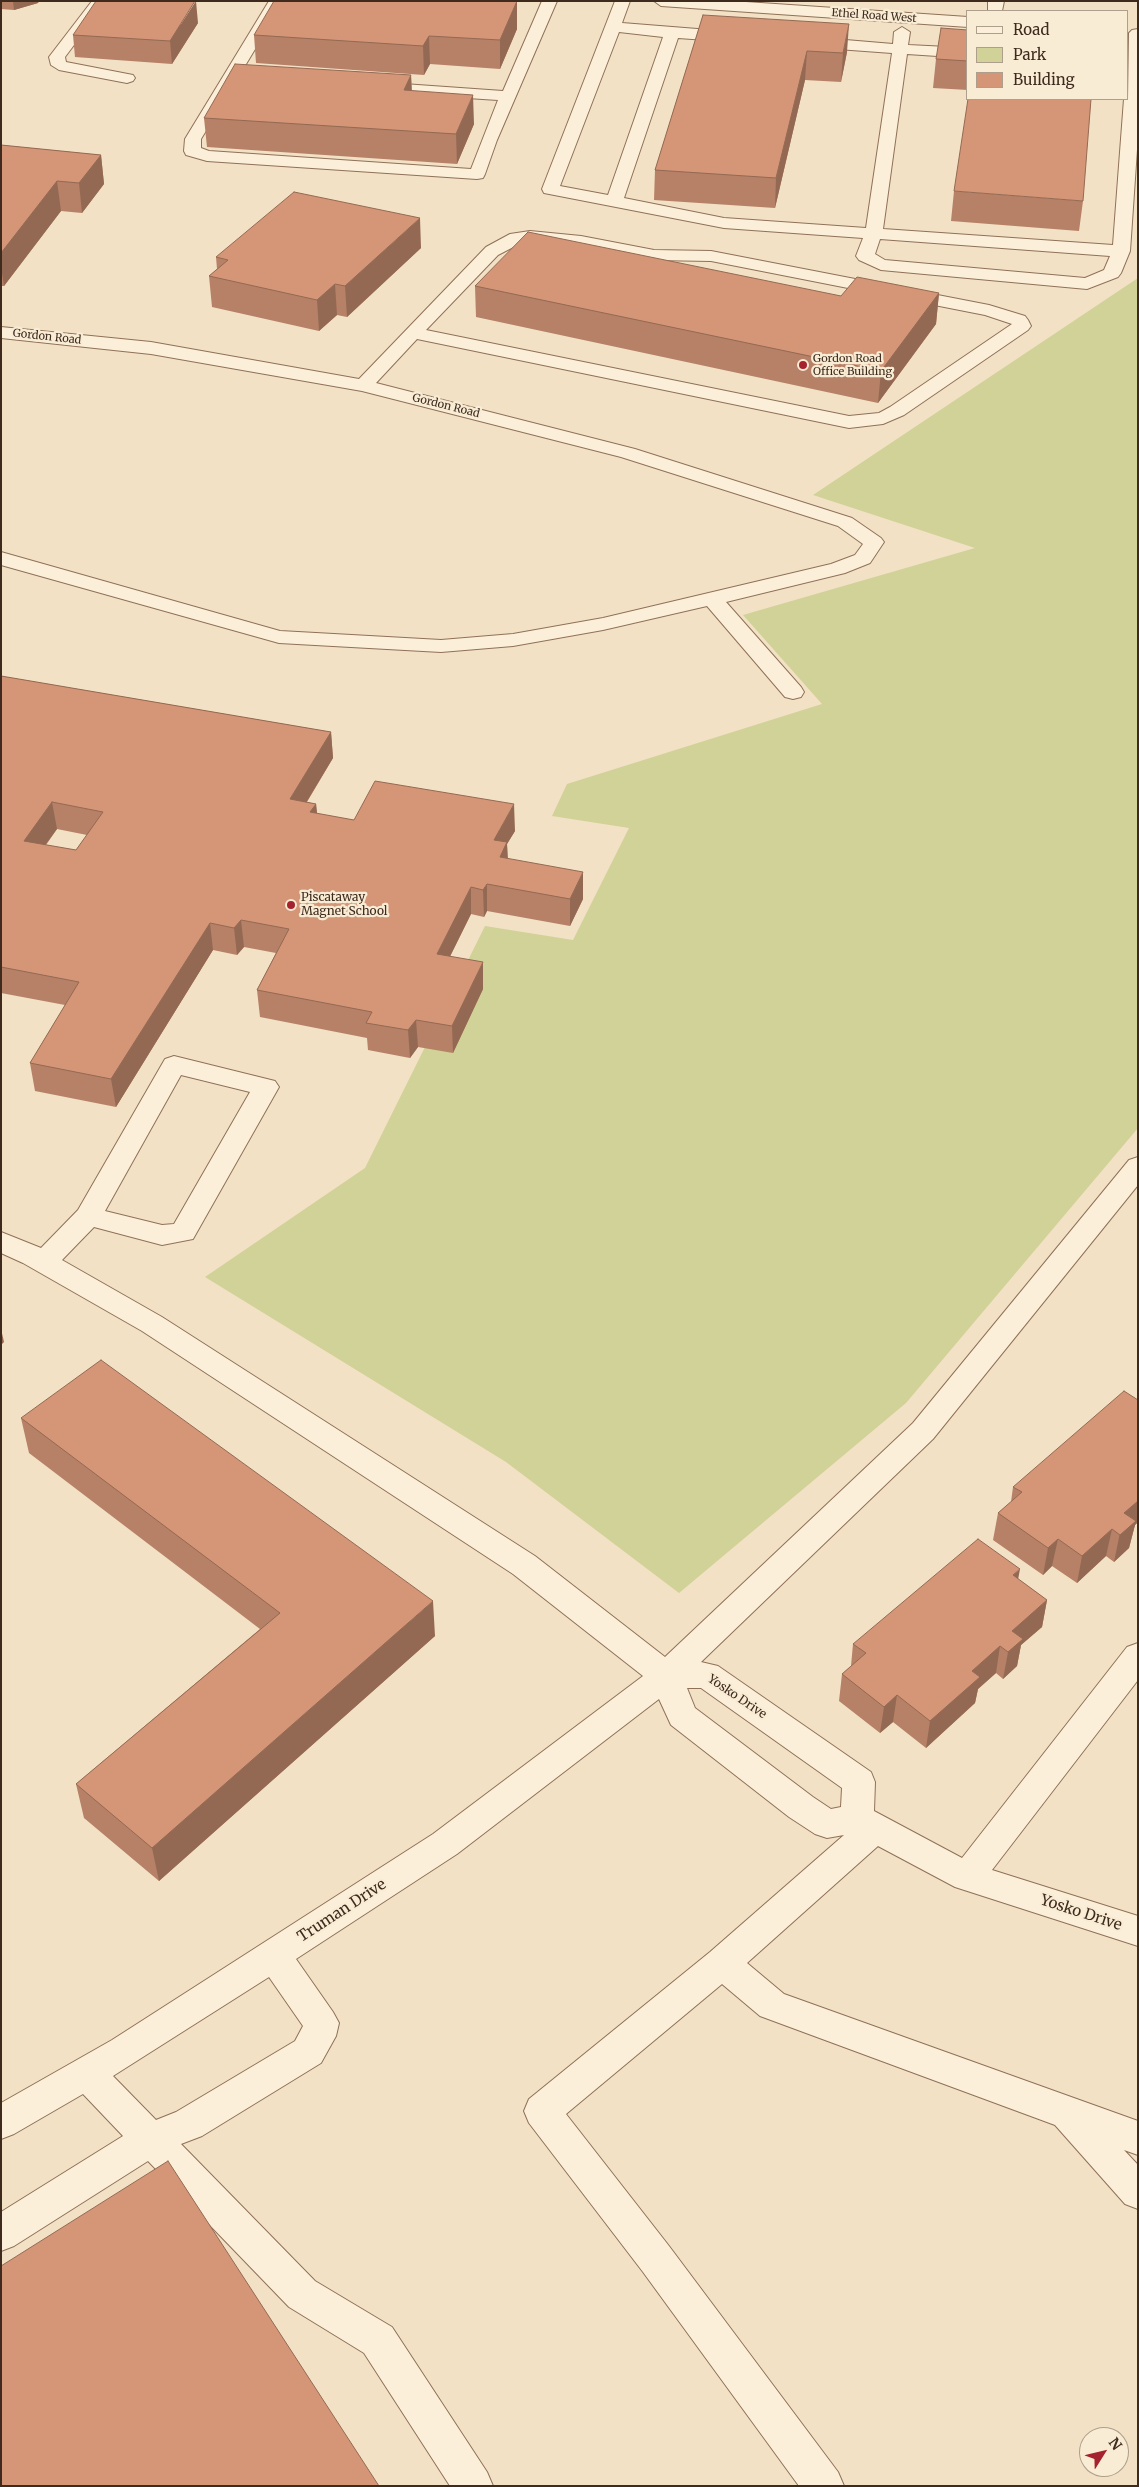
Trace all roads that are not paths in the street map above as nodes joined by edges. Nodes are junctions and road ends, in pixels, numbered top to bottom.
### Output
1 (100, 1) edge
2 (278, 1) edge
3 (550, 1) edge
4 (623, 1) edge
5 (661, 1) edge
6 (289, 2) edge
7 (727, 3) edge
8 (780, 5) edge
9 (524, 16) dead end
10 (544, 18) junction
11 (904, 18) junction
12 (966, 22) edge
13 (612, 27) junction
14 (672, 33) junction
15 (1134, 33) edge
16 (751, 38) edge
17 (791, 41) edge
18 (900, 49) junction
19 (966, 53) edge
20 (1131, 63) edge
21 (231, 77) junction
22 (127, 78) dead end
23 (251, 79) edge
24 (360, 86) edge
25 (508, 96) junction
26 (614, 201) junction
27 (874, 233) junction
28 (1121, 250) junction
29 (413, 332) junction
30 (2, 333) edge
31 (363, 385) junction
32 (1, 558) edge
33 (711, 598) junction
34 (793, 692) dead end
35 (1138, 1166) edge
36 (88, 1216) junction
37 (1, 1242) edge
38 (44, 1262) junction
39 (1138, 1656) edge
40 (666, 1676) junction
41 (866, 1822) junction
42 (966, 1877) junction
43 (1138, 1931) edge
44 (274, 1955) junction
45 (722, 1963) junction
46 (86, 2073) junction
47 (1066, 2112) junction
48 (1, 2122) edge
49 (1138, 2138) edge
50 (151, 2139) junction
51 (1138, 2192) edge
52 (1, 2233) edge
53 (473, 2486) edge
54 (824, 2486) edge

1 - 22 street
2 - 6 street
2 - 21 street
3 - 10 street
4 - 13 street
5 - 7 street, Ethel Road West
7 - 8 street, Ethel Road West
8 - 11 street, Ethel Road West
9 - 10 street
10 - 25 street
11 - 12 street, Ethel Road West
11 - 18 street
13 - 14 street
13 - 26 street
14 - 16 street
14 - 26 street
15 - 20 street
17 - 18 street
18 - 19 street
18 - 27 street
20 - 28 street
21 - 23 street
21 - 25 street
24 - 25 street
26 - 27 street
27 - 28 street
27 - 28 street
29 - 29 street
29 - 31 street
30 - 31 street, Gordon Road
31 - 33 street, Gordon Road
32 - 33 street
33 - 34 street
35 - 40 street, Truman Drive
36 - 36 street
36 - 38 street
37 - 38 street
38 - 40 street
39 - 42 street
40 - 41 street
40 - 41 street, Yosko Drive
40 - 44 street, Truman Drive
41 - 42 street, Yosko Drive
41 - 45 street
42 - 43 street, Yosko Drive
44 - 46 street, Truman Drive
44 - 50 street
45 - 47 street
45 - 54 street
46 - 48 street, Truman Drive
46 - 50 street
47 - 49 street
47 - 51 street
50 - 52 street
50 - 53 street

